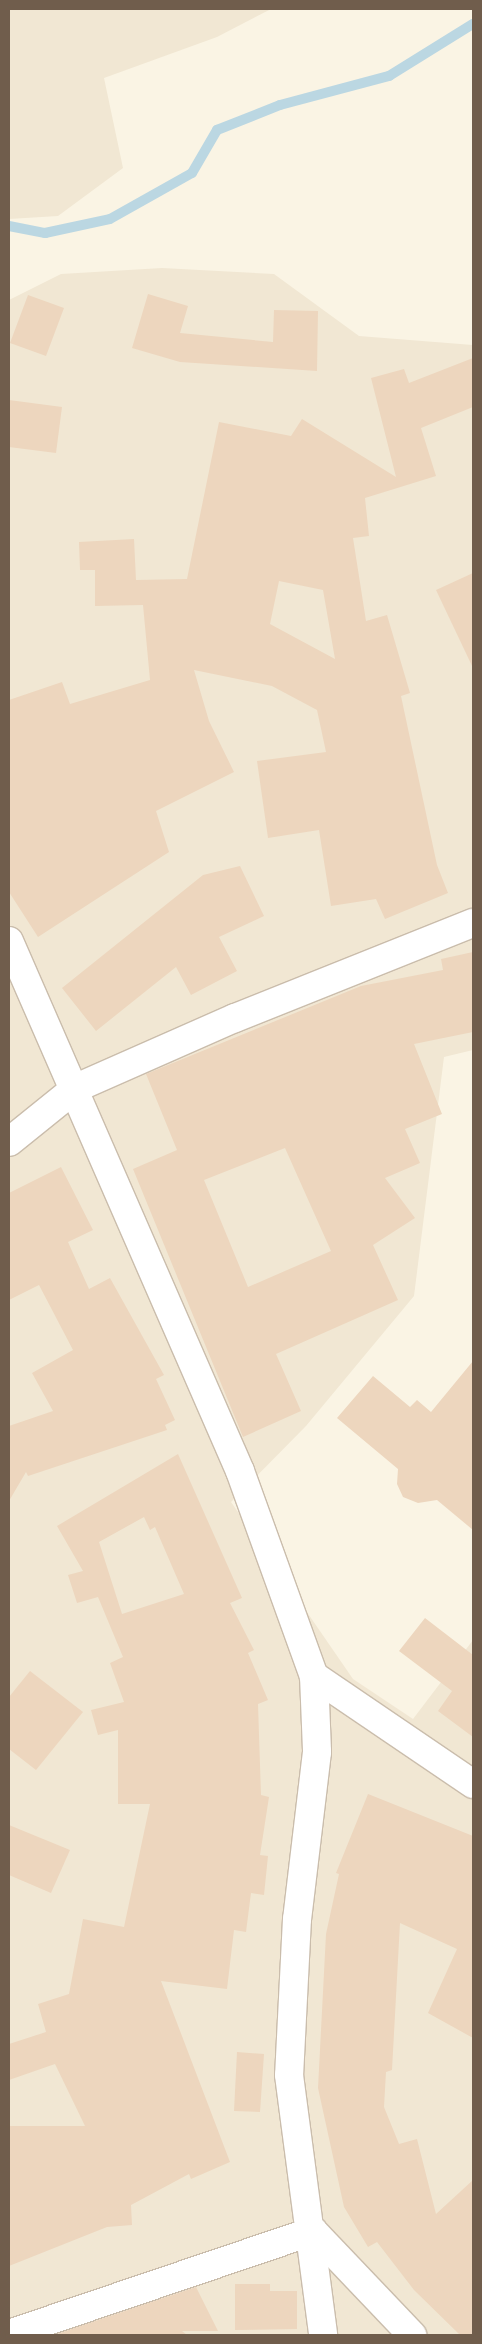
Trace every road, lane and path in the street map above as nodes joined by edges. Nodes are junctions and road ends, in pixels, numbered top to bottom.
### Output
1 (473, 923) edge
2 (9, 941) edge
3 (76, 1088) junction
4 (9, 1142) edge
5 (314, 1676) junction
6 (473, 1784) edge
7 (313, 2231) junction
8 (9, 2334) edge
9 (323, 2335) edge
10 (412, 2335) edge

1 - 3 street
2 - 3 street
3 - 4 street
3 - 5 street
5 - 6 street
5 - 7 street
7 - 8 street
7 - 9 street
7 - 10 street

